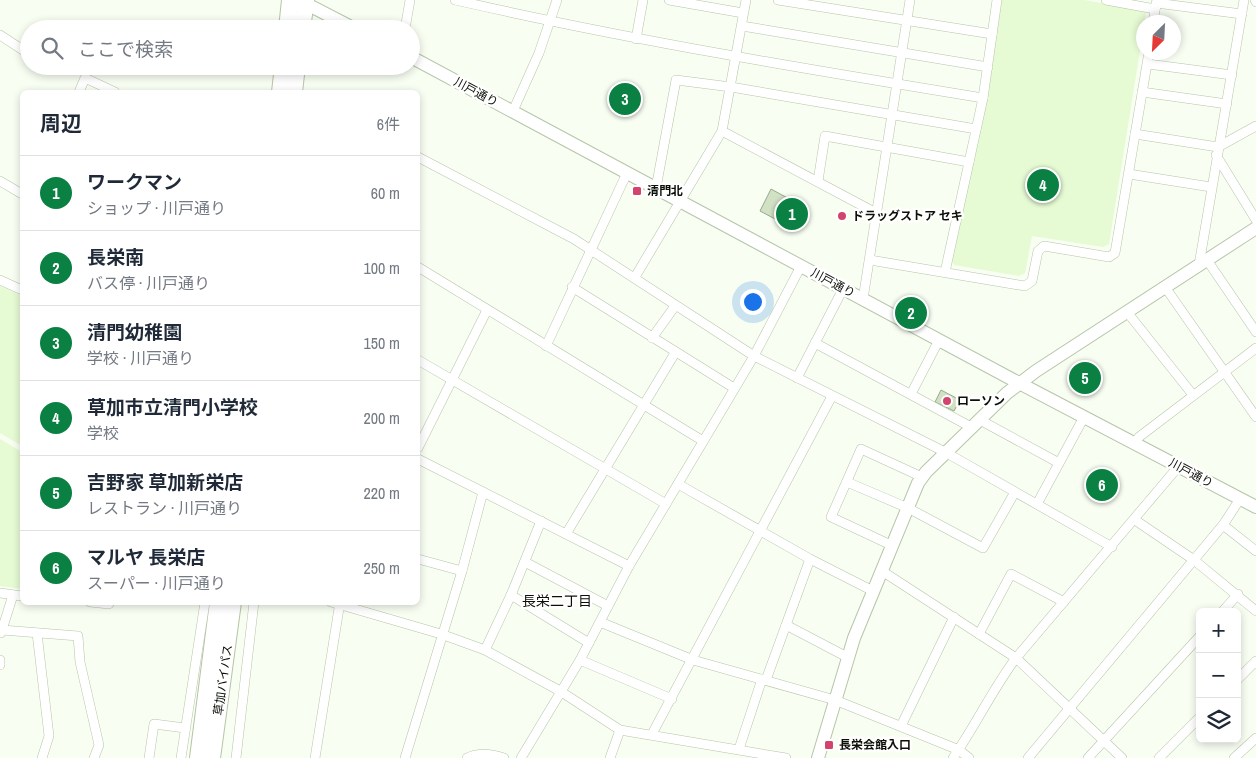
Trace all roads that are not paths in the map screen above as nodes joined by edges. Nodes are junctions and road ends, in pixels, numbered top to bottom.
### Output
1 (410, 0) edge
2 (455, 0) edge
3 (557, 0) edge
4 (643, 0) edge
5 (669, 0) edge
6 (746, 0) edge
7 (778, 0) edge
8 (910, 0) edge
9 (997, 0) edge
10 (1106, 0) edge
11 (1244, 0) edge
12 (300, 1) edge
13 (684, 1) edge
14 (490, 4) edge
15 (824, 4) edge
16 (1156, 4) edge
17 (744, 13) junction
18 (1242, 14) junction
19 (291, 20) edge
20 (301, 20) edge
21 (337, 20) edge
22 (407, 20) edge
23 (550, 22) junction
24 (906, 22) junction
25 (742, 26) junction
26 (992, 34) junction
27 (0, 35) edge
28 (636, 38) junction
29 (20, 48) edge
30 (902, 52) junction
31 (737, 58) junction
32 (1148, 60) edge
33 (420, 63) edge
34 (1148, 64) junction
35 (988, 67) junction
36 (282, 75) edge
37 (296, 75) edge
38 (1232, 75) junction
39 (897, 84) junction
40 (731, 88) junction
41 (80, 90) edge
42 (111, 90) edge
43 (280, 90) edge
44 (294, 90) edge
45 (1142, 92) junction
46 (983, 98) junction
47 (1227, 104) junction
48 (512, 111) junction
49 (893, 116) junction
50 (1255, 128) edge
51 (976, 129) junction
52 (722, 131) junction
53 (1135, 134) junction
54 (888, 148) junction
55 (1217, 151) junction
56 (420, 158) edge
57 (969, 162) junction
58 (627, 173) junction
59 (1129, 174) junction
60 (0, 181) edge
61 (818, 181) junction
62 (1211, 187) junction
63 (656, 188) junction
64 (20, 193) edge
65 (679, 201) junction
66 (878, 214) junction
67 (1256, 220) edge
68 (1256, 228) edge
69 (591, 249) junction
70 (870, 260) junction
71 (1203, 262) junction
72 (801, 266) junction
73 (420, 268) edge
74 (944, 272) junction
75 (635, 277) junction
76 (0, 280) edge
77 (572, 287) junction
78 (1165, 287) junction
79 (20, 289) edge
80 (843, 289) junction
81 (863, 299) junction
82 (675, 306) junction
83 (487, 310) junction
84 (1127, 312) junction
85 (1256, 332) edge
86 (652, 338) junction
87 (939, 340) junction
88 (816, 343) junction
89 (546, 346) junction
90 (1256, 348) edge
91 (675, 353) junction
92 (754, 356) junction
93 (420, 361) edge
94 (1223, 372) junction
95 (797, 378) junction
96 (453, 379) junction
97 (1019, 383) junction
98 (734, 388) junction
99 (911, 394) junction
100 (1193, 395) junction
101 (832, 396) junction
102 (642, 406) junction
103 (1084, 417) junction
104 (1256, 417) edge
105 (975, 424) junction
106 (703, 442) junction
107 (1135, 443) junction
108 (420, 444) edge
109 (944, 452) junction
110 (420, 460) edge
111 (1059, 463) junction
112 (1178, 467) junction
113 (605, 468) junction
114 (922, 477) junction
115 (847, 482) junction
116 (678, 484) junction
117 (483, 492) junction
118 (1015, 492) junction
119 (1240, 499) junction
120 (666, 504) junction
121 (1037, 504) junction
122 (908, 508) junction
123 (1256, 508) edge
124 (1135, 520) junction
125 (541, 521) junction
126 (1223, 525) junction
127 (761, 532) junction
128 (566, 534) junction
129 (893, 546) junction
130 (1112, 547) junction
131 (1256, 551) edge
132 (420, 559) edge
133 (810, 559) junction
134 (1194, 560) junction
135 (524, 562) junction
136 (629, 566) junction
137 (462, 571) junction
138 (882, 571) junction
139 (873, 591) junction
140 (0, 593) edge
141 (1238, 594) junction
142 (511, 595) junction
143 (18, 596) edge
144 (1064, 602) junction
145 (205, 605) edge
146 (218, 605) edge
147 (233, 605) edge
148 (254, 605) edge
149 (337, 605) edge
150 (344, 605) edge
151 (608, 606) junction
152 (1226, 608) edge
153 (1256, 611) edge
154 (954, 617) junction
155 (600, 622) junction
156 (786, 625) junction
157 (1, 632) edge
158 (38, 633) junction
159 (441, 634) junction
160 (979, 634) junction
161 (1196, 640) edge
162 (589, 643) junction
163 (484, 650) junction
164 (847, 657) junction
165 (1016, 658) junction
166 (0, 660) edge
167 (580, 660) junction
168 (694, 660) junction
169 (1256, 661) edge
170 (0, 665) edge
171 (1241, 676) edge
172 (764, 680) junction
173 (560, 691) junction
174 (672, 700) junction
175 (835, 700) junction
176 (1069, 709) junction
177 (1196, 721) edge
178 (901, 726) junction
179 (185, 728) junction
180 (620, 730) junction
181 (652, 734) junction
182 (1256, 738) edge
183 (1104, 741) junction
184 (740, 749) junction
185 (959, 750) junction
186 (42, 758) edge
187 (94, 758) edge
188 (149, 758) edge
189 (180, 758) edge
190 (198, 758) edge
191 (212, 758) edge
192 (236, 758) edge
193 (315, 758) edge
194 (405, 758) edge
195 (467, 758) edge
196 (504, 758) edge
197 (521, 758) edge
198 (610, 758) edge
199 (786, 758) edge
200 (818, 758) edge
201 (953, 758) edge
202 (969, 758) edge
203 (1028, 758) edge
204 (1088, 758) edge
205 (1122, 758) edge
206 (1159, 758) edge
207 (1234, 758) edge

1 - 22 street
2 - 14 street
3 - 23 street
4 - 28 street
5 - 13 street
6 - 17 street
7 - 15 street
8 - 24 street
9 - 26 street
10 - 16 street
11 - 18 street
12 - 19 highway
12 - 20 highway
12 - 21 street
13 - 17 street
14 - 23 street
15 - 24 street
16 - 18 street
17 - 25 street
18 - 38 street
23 - 28 street
23 - 48 street
24 - 26 street
24 - 30 street
25 - 30 street
25 - 31 street
26 - 35 street
27 - 29 street
28 - 31 street
30 - 35 street
30 - 39 street
31 - 39 street
31 - 40 street
32 - 34 street
33 - 48 street, 川戸通り
34 - 38 street
34 - 45 street
35 - 46 street
36 - 43 highway
37 - 44 highway
38 - 47 street
39 - 46 street
39 - 49 street
40 - 49 street
40 - 52 street
40 - 63 street
41 - 42 street
45 - 47 street
45 - 53 street
46 - 51 street
47 - 55 street
48 - 58 street, 川戸通り
49 - 51 street
49 - 54 street
50 - 55 street
51 - 57 street
52 - 61 street
52 - 65 street
53 - 55 street
53 - 59 street
54 - 57 street
54 - 61 street
54 - 66 street
55 - 62 street
55 - 67 street
56 - 69 street
57 - 74 street
58 - 63 street, 川戸通り
58 - 69 street
59 - 62 street
59 - 74 street
60 - 64 street
61 - 66 street
62 - 71 street
63 - 65 street, 川戸通り
65 - 72 street, 川戸通り
65 - 75 street
66 - 70 street
68 - 71 street
69 - 75 street
69 - 77 street
70 - 74 street
70 - 81 street
71 - 78 street
71 - 85 street
72 - 80 street, 川戸通り
72 - 92 street
73 - 83 street
75 - 82 street
76 - 79 street
77 - 86 street
77 - 89 street
78 - 84 street
78 - 94 street
80 - 81 street, 川戸通り
80 - 88 street
81 - 87 street, 川戸通り
82 - 86 street
82 - 92 street
83 - 89 street
83 - 96 street
84 - 97 street
84 - 100 street
86 - 91 street
87 - 97 street, 川戸通り
87 - 99 street
88 - 95 street
88 - 99 street
89 - 102 street
90 - 94 street
91 - 98 street
91 - 102 street
92 - 95 street
92 - 98 street
93 - 96 street
94 - 100 street
94 - 104 street
95 - 101 street
96 - 108 street
96 - 113 street
97 - 103 street, 川戸通り
97 - 105 street
98 - 106 street
99 - 105 street
100 - 107 street
101 - 109 street
101 - 127 street
102 - 106 street
102 - 113 street
103 - 107 street, 川戸通り
103 - 111 street
105 - 109 street
105 - 111 street
106 - 116 street
107 - 112 street, 川戸通り
109 - 114 street
109 - 118 street
110 - 117 street
111 - 121 street
112 - 119 street, 川戸通り
112 - 124 street
113 - 120 street
113 - 128 street
114 - 115 street
114 - 122 street
115 - 122 street
115 - 129 street
116 - 120 street
116 - 127 street
117 - 125 street
117 - 137 street
118 - 121 street
118 - 122 street
119 - 123 street, 川戸通り
119 - 126 street
120 - 136 street
121 - 130 street
122 - 129 street
124 - 130 street
124 - 134 street
125 - 128 street
125 - 135 street
126 - 131 street
126 - 134 street
127 - 133 street
127 - 168 street
128 - 136 street
129 - 138 street
130 - 144 street
132 - 137 street
133 - 139 street
133 - 156 street
134 - 141 street
134 - 176 street
135 - 142 street
135 - 151 street
136 - 151 street
137 - 159 street
138 - 139 street
138 - 154 street
139 - 164 street
140 - 143 street
141 - 152 street
141 - 153 street
142 - 162 street
142 - 163 street
143 - 157 street
144 - 160 street
144 - 165 street
145 - 179 street
146 - 190 highway, 草加バイパス
147 - 191 highway, 草加バイパス
148 - 192 street
149 - 193 street
150 - 159 street
151 - 155 street
154 - 160 street
154 - 178 street
155 - 162 street
155 - 168 street
156 - 164 street
156 - 172 street
157 - 158 street
158 - 186 street
158 - 187 street
159 - 163 street
159 - 194 street
160 - 165 street
161 - 183 street
162 - 167 street
163 - 173 street
164 - 175 street
165 - 176 street
165 - 185 street
166 - 170 street
167 - 173 street
167 - 174 street
168 - 172 street
168 - 174 street
169 - 171 street
172 - 175 street
172 - 184 street
173 - 180 street
173 - 197 street
174 - 181 street
175 - 178 street
175 - 200 street
176 - 183 street
176 - 203 street
177 - 206 street
178 - 185 street
179 - 188 street
179 - 189 street
180 - 181 street
180 - 198 street
181 - 184 street
182 - 207 street
183 - 204 street
183 - 205 street
184 - 199 street
185 - 201 street
185 - 202 street
195 - 196 street

